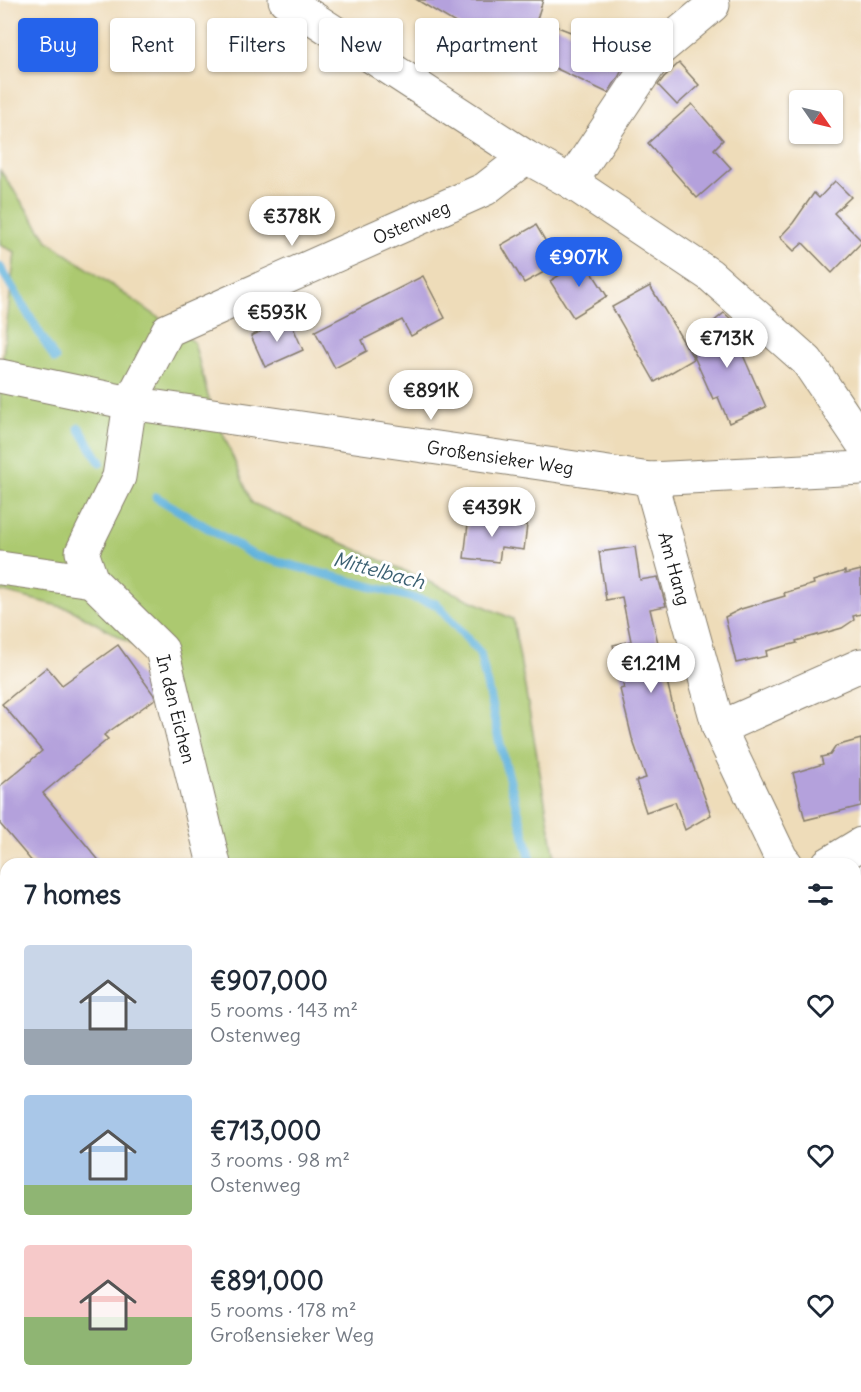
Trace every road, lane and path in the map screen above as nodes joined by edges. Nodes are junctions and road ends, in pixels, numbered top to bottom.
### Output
1 (285, 0) edge
2 (711, 0) edge
3 (526, 158) junction
4 (571, 182) junction
5 (0, 376) edge
6 (130, 403) junction
7 (861, 441) edge
8 (861, 468) edge
9 (650, 479) junction
10 (0, 568) edge
11 (92, 581) junction
12 (861, 665) edge
13 (719, 728) junction
14 (861, 844) edge
15 (213, 858) edge
16 (781, 858) edge
17 (838, 858) edge

1 - 3 street
2 - 4 street
3 - 4 street
3 - 6 street, Ostenweg
4 - 7 street
5 - 6 street, Großensieker Weg
6 - 9 street, Großensieker Weg
6 - 11 street, In den Eichen
8 - 9 street, Großensieker Weg
9 - 13 street, Am Hang
10 - 11 street
11 - 15 street, In den Eichen
12 - 13 street
13 - 16 street, Am Hang
14 - 17 street

